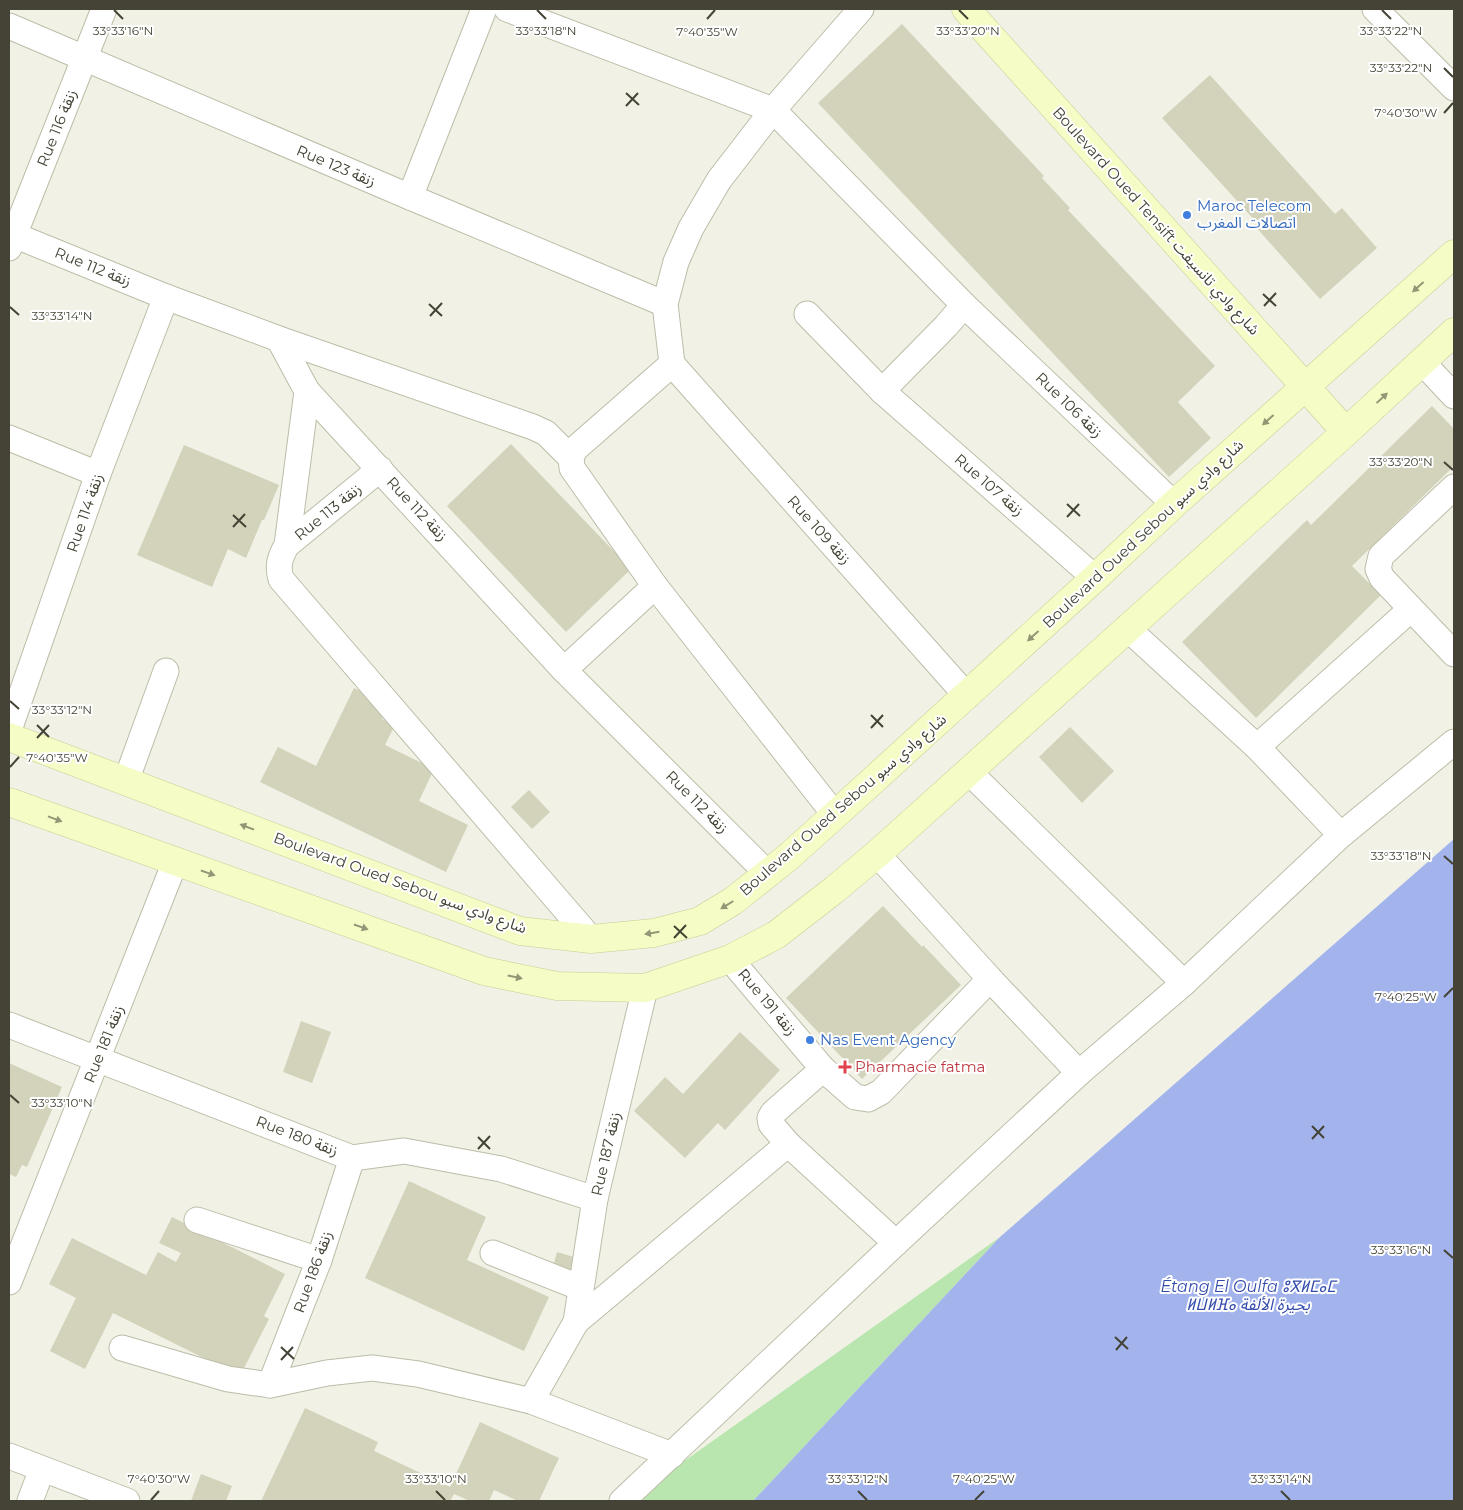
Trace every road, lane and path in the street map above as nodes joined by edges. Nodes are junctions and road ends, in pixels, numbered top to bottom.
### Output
1 (104, 9) edge
2 (484, 9) edge
3 (506, 9) edge
4 (861, 9) edge
5 (966, 9) edge
6 (1375, 9) edge
7 (9, 26) edge
8 (85, 59) junction
9 (1454, 88) edge
10 (773, 110) junction
11 (410, 198) junction
12 (11, 241) edge
13 (1454, 254) edge
14 (166, 298) junction
15 (665, 304) junction
16 (964, 305) junction
17 (806, 314) dead end
18 (1454, 332) edge
19 (279, 339) junction
20 (1422, 362) junction
21 (672, 364) junction
22 (1305, 387) junction
23 (307, 391) junction
24 (882, 391) junction
25 (1454, 396) edge
26 (1346, 432) junction
27 (9, 438) edge
28 (572, 458) junction
29 (380, 469) junction
30 (98, 474) junction
31 (1454, 487) edge
32 (1174, 504) junction
33 (283, 551) junction
34 (1095, 578) junction
35 (655, 586) junction
36 (1411, 609) junction
37 (1127, 628) junction
38 (1454, 654) edge
39 (564, 670) junction
40 (166, 671) dead end
41 (967, 696) junction
42 (9, 730) edge
43 (9, 737) edge
44 (1454, 742) edge
45 (1257, 747) junction
46 (969, 772) junction
47 (126, 781) junction
48 (9, 802) edge
49 (835, 815) junction
50 (1341, 835) junction
51 (877, 854) junction
52 (176, 862) junction
53 (767, 873) junction
54 (591, 938) junction
55 (730, 959) junction
56 (990, 979) junction
57 (1184, 983) junction
58 (645, 988) junction
59 (9, 1025) edge
60 (98, 1059) junction
61 (824, 1069) junction
62 (1079, 1073) junction
63 (788, 1144) junction
64 (352, 1158) junction
65 (596, 1199) junction
66 (197, 1220) dead end
67 (896, 1243) junction
68 (493, 1253) dead end
69 (318, 1260) junction
70 (9, 1282) edge
71 (581, 1288) junction
72 (576, 1322) junction
73 (122, 1348) dead end
74 (270, 1386) junction
75 (531, 1401) junction
76 (672, 1455) junction
77 (9, 1456) edge
78 (42, 1469) junction
79 (30, 1501) edge
80 (127, 1501) edge
81 (622, 1501) edge

1 - 8 street, Rue 116 زنقة
2 - 11 street
3 - 10 street
4 - 10 street
5 - 22 street, Boulevard Oued Tensift شارع وادي تانسيفت
6 - 9 street
7 - 8 street, Rue 123 زنقة
8 - 11 street, Rue 123 زنقة
8 - 12 street, Rue 116 زنقة
10 - 15 street
10 - 16 street, Rue 106 زنقة
11 - 15 street, Rue 123 زنقة
12 - 14 street, Rue 112 زنقة
13 -> 22 street, Boulevard Oued Sebou شارع وادي سبو
14 - 19 street, Rue 112 زنقة
14 - 30 street, Rue 114 زنقة
15 - 21 street
16 - 24 street
16 - 32 street, Rue 106 زنقة
17 - 24 street, Rue 107 زنقة
18 - 20 street
19 - 23 street, Rue 112 زنقة
19 - 28 street
20 - 25 street
26 -> 20 street
21 - 28 street
21 - 41 street, Rue 109 زنقة
22 - 26 street, Boulevard Oued Tensift شارع وادي تانسيفت
22 -> 32 street, Boulevard Oued Sebou شارع وادي سبو
23 - 29 street, Rue 112 زنقة
23 - 33 street
24 - 34 street, Rue 107 زنقة
26 - 37 street
27 - 30 street
28 - 35 street
29 - 33 street, Rue 113 زنقة
29 - 39 street, Rue 112 زنقة
30 - 42 street, Rue 114 زنقة
31 - 36 street
32 - 34 street, Boulevard Oued Sebou شارع وادي سبو
33 - 54 street
34 -> 41 street, Boulevard Oued Sebou شارع وادي سبو
35 - 39 street
35 - 49 street
36 - 38 street
36 - 45 street
37 - 45 street
37 - 46 street
39 - 53 street, Rue 112 زنقة
40 - 47 street
41 - 49 street, Boulevard Oued Sebou شارع وادي سبو
43 - 47 street, Boulevard Oued Sebou شارع وادي سبو
44 - 50 street
45 - 50 street
46 - 51 street
46 - 57 street
54 -> 47 street, Boulevard Oued Sebou شارع وادي سبو
48 -> 52 street
49 - 53 street, Boulevard Oued Sebou شارع وادي سبو
50 - 57 street
51 - 55 street
51 - 56 street
52 -> 58 street
52 - 60 street, Rue 181 زنقة
53 -> 54 street, Boulevard Oued Sebou شارع وادي سبو
55 - 58 street
55 - 61 street, Rue 191 زنقة
56 - 61 street, Rue 191 زنقة
56 - 62 street
57 - 62 street
58 - 65 street, Rue 187 زنقة
59 - 60 street, Rue 180 زنقة
60 - 64 street, Rue 180 زنقة
60 - 70 street, Rue 181 زنقة
61 - 63 street
62 - 67 street
63 - 67 street
63 - 72 street
64 - 65 street, Rue 180 زنقة
64 - 69 street, Rue 186 زنقة
65 - 71 street, Rue 187 زنقة
66 - 69 street
67 - 76 street
68 - 71 street
69 - 74 street, Rue 186 زنقة
71 - 72 street, Rue 187 زنقة
72 - 75 street
73 - 74 street
74 - 75 street
75 - 76 street
76 - 81 street
77 - 78 street
78 - 79 street
78 - 80 street

